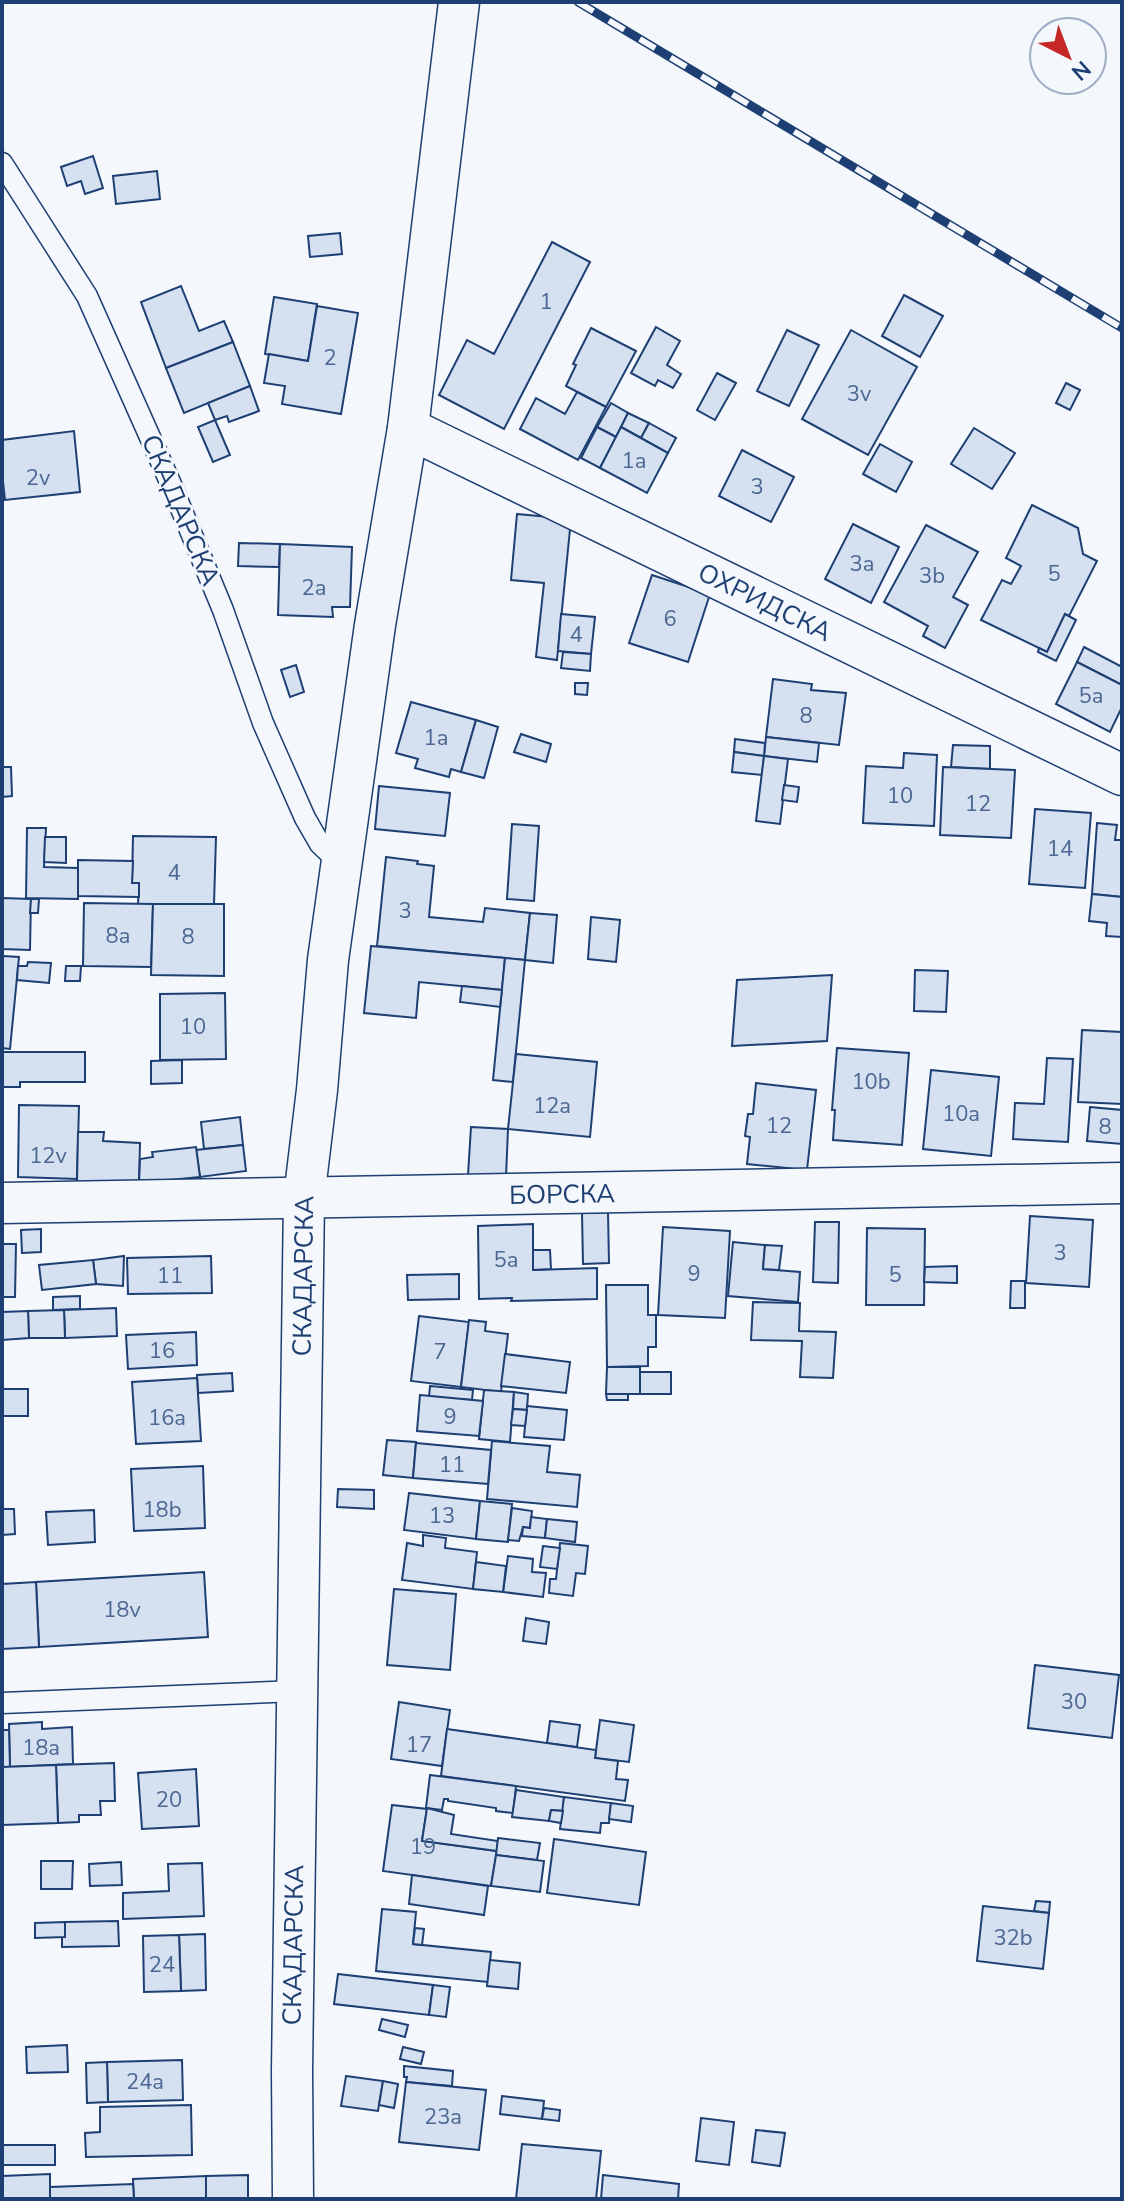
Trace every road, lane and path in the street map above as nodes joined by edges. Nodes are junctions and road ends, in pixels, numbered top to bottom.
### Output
1 (459, 2) edge
2 (2, 163) edge
3 (408, 428) junction
4 (1122, 775) edge
5 (341, 864) junction
6 (1122, 1183) edge
7 (304, 1198) junction
8 (2, 1203) edge
9 (297, 1691) junction
10 (2, 1703) edge
11 (293, 2199) edge

1 - 3 street, СКАДАРСКА
2 - 5 lane, СКАДАРСКА
3 - 4 street, ОХРИДСКА
3 - 5 street, СКАДАРСКА
5 - 7 street, СКАДАРСКА
6 - 7 street, БОРСКА
7 - 8 street, БОРСКА
7 - 9 street, СКАДАРСКА
9 - 10 lane
9 - 11 street, СКАДАРСКА

